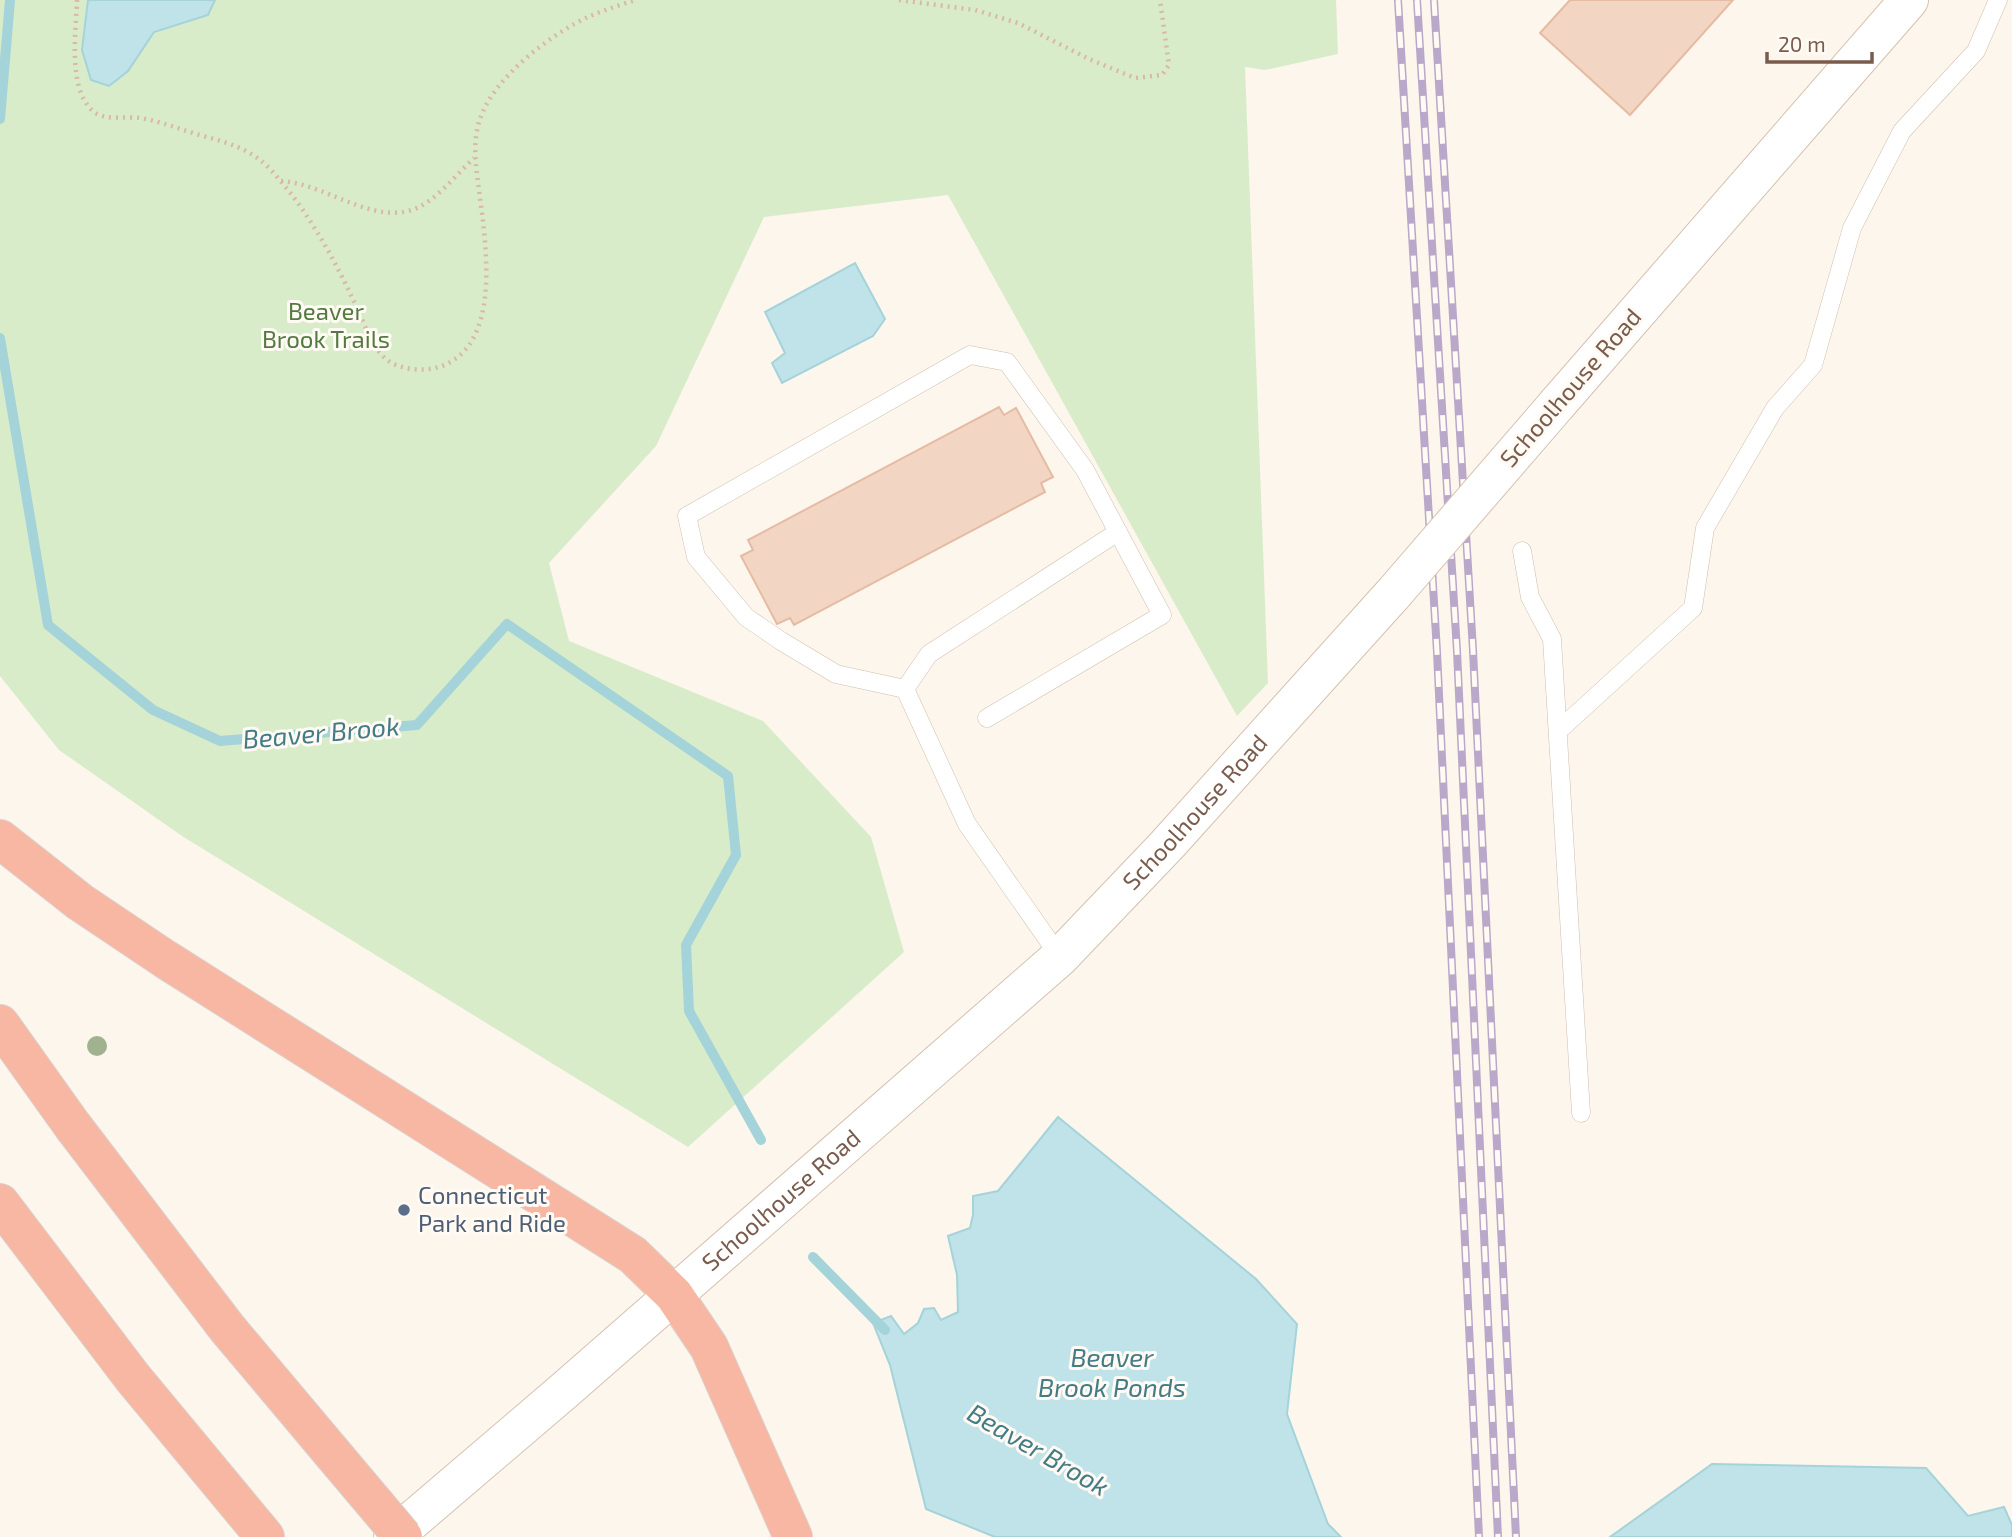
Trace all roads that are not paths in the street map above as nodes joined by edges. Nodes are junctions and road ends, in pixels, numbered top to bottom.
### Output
1 (1909, 0) edge
2 (1998, 0) edge
3 (1118, 532) junction
4 (1522, 551) dead end
5 (905, 689) junction
6 (987, 718) dead end
7 (1558, 731) junction
8 (0, 839) edge
9 (1060, 957) junction
10 (0, 1024) edge
11 (1581, 1113) dead end
12 (0, 1203) edge
13 (674, 1295) junction
14 (262, 1533) edge
15 (393, 1537) edge
16 (403, 1537) edge
17 (793, 1537) edge

1 - 9 main road, Schoolhouse Road, bridge
2 - 7 lane
3 - 5 lane
3 - 5 lane
3 - 6 lane
4 - 7 lane
5 - 9 lane
7 - 11 lane
8 - 13 highway
9 - 13 main road, Schoolhouse Road
10 - 16 highway, bridge
12 - 14 highway
13 - 15 main road, Schoolhouse Road
13 - 17 highway

